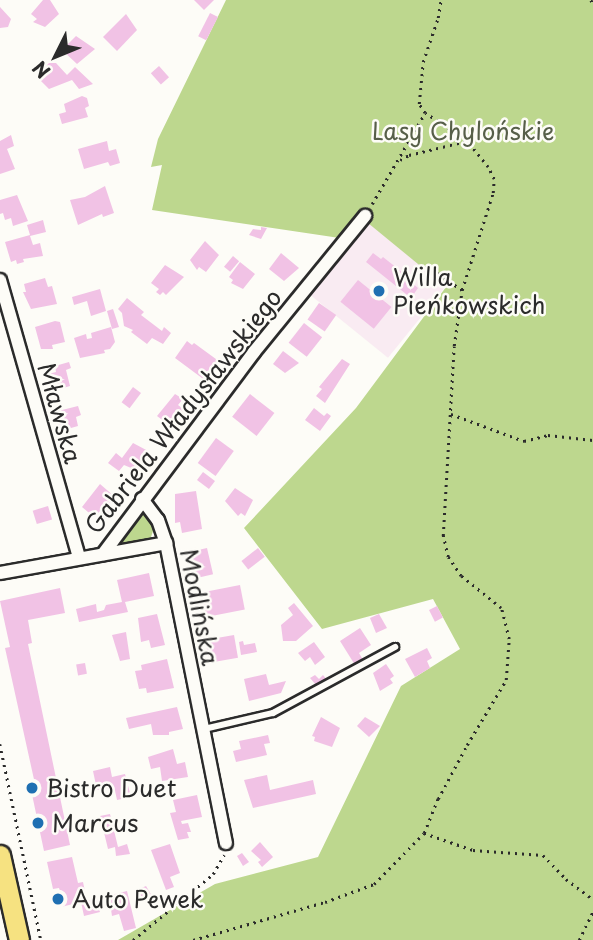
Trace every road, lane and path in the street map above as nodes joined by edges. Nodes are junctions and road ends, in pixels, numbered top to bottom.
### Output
1 (440, 0) edge
2 (425, 113) junction
3 (467, 141) junction
4 (398, 161) junction
5 (365, 216) joint
6 (426, 265) dead end
7 (0, 280) edge
8 (462, 290) junction
9 (451, 414) junction
10 (593, 440) edge
11 (142, 499) junction
12 (166, 543) junction
13 (103, 554) junction
14 (79, 557) junction
15 (0, 573) edge
16 (395, 648) dead end
17 (202, 730) junction
18 (0, 744) edge
19 (425, 833) junction
20 (226, 843) joint
21 (0, 855) edge
22 (593, 899) edge
23 (593, 911) edge
24 (19, 940) edge
25 (41, 940) edge
26 (133, 940) edge
27 (193, 940) edge
28 (579, 940) edge

1 - 2 path
2 - 3 path
2 - 4 path
3 - 4 path
3 - 8 path
4 - 5 path
5 - 11 street, Gabriela Władysławskiego
6 - 8 path
7 - 14 street, Mławska
8 - 9 path
9 - 10 path
9 - 19 path
11 - 12 street, Modlińska
11 - 13 street, Gabriela Władysławskiego
12 - 13 street
12 - 17 street, Modlińska
13 - 14 street, Gabriela Władysławskiego
14 - 15 street, Gabriela Władysławskiego
16 - 17 lane
17 - 20 street, Modlińska
18 - 25 path
19 - 22 path
19 - 27 path
20 - 26 path
21 - 24 main road
23 - 28 path

